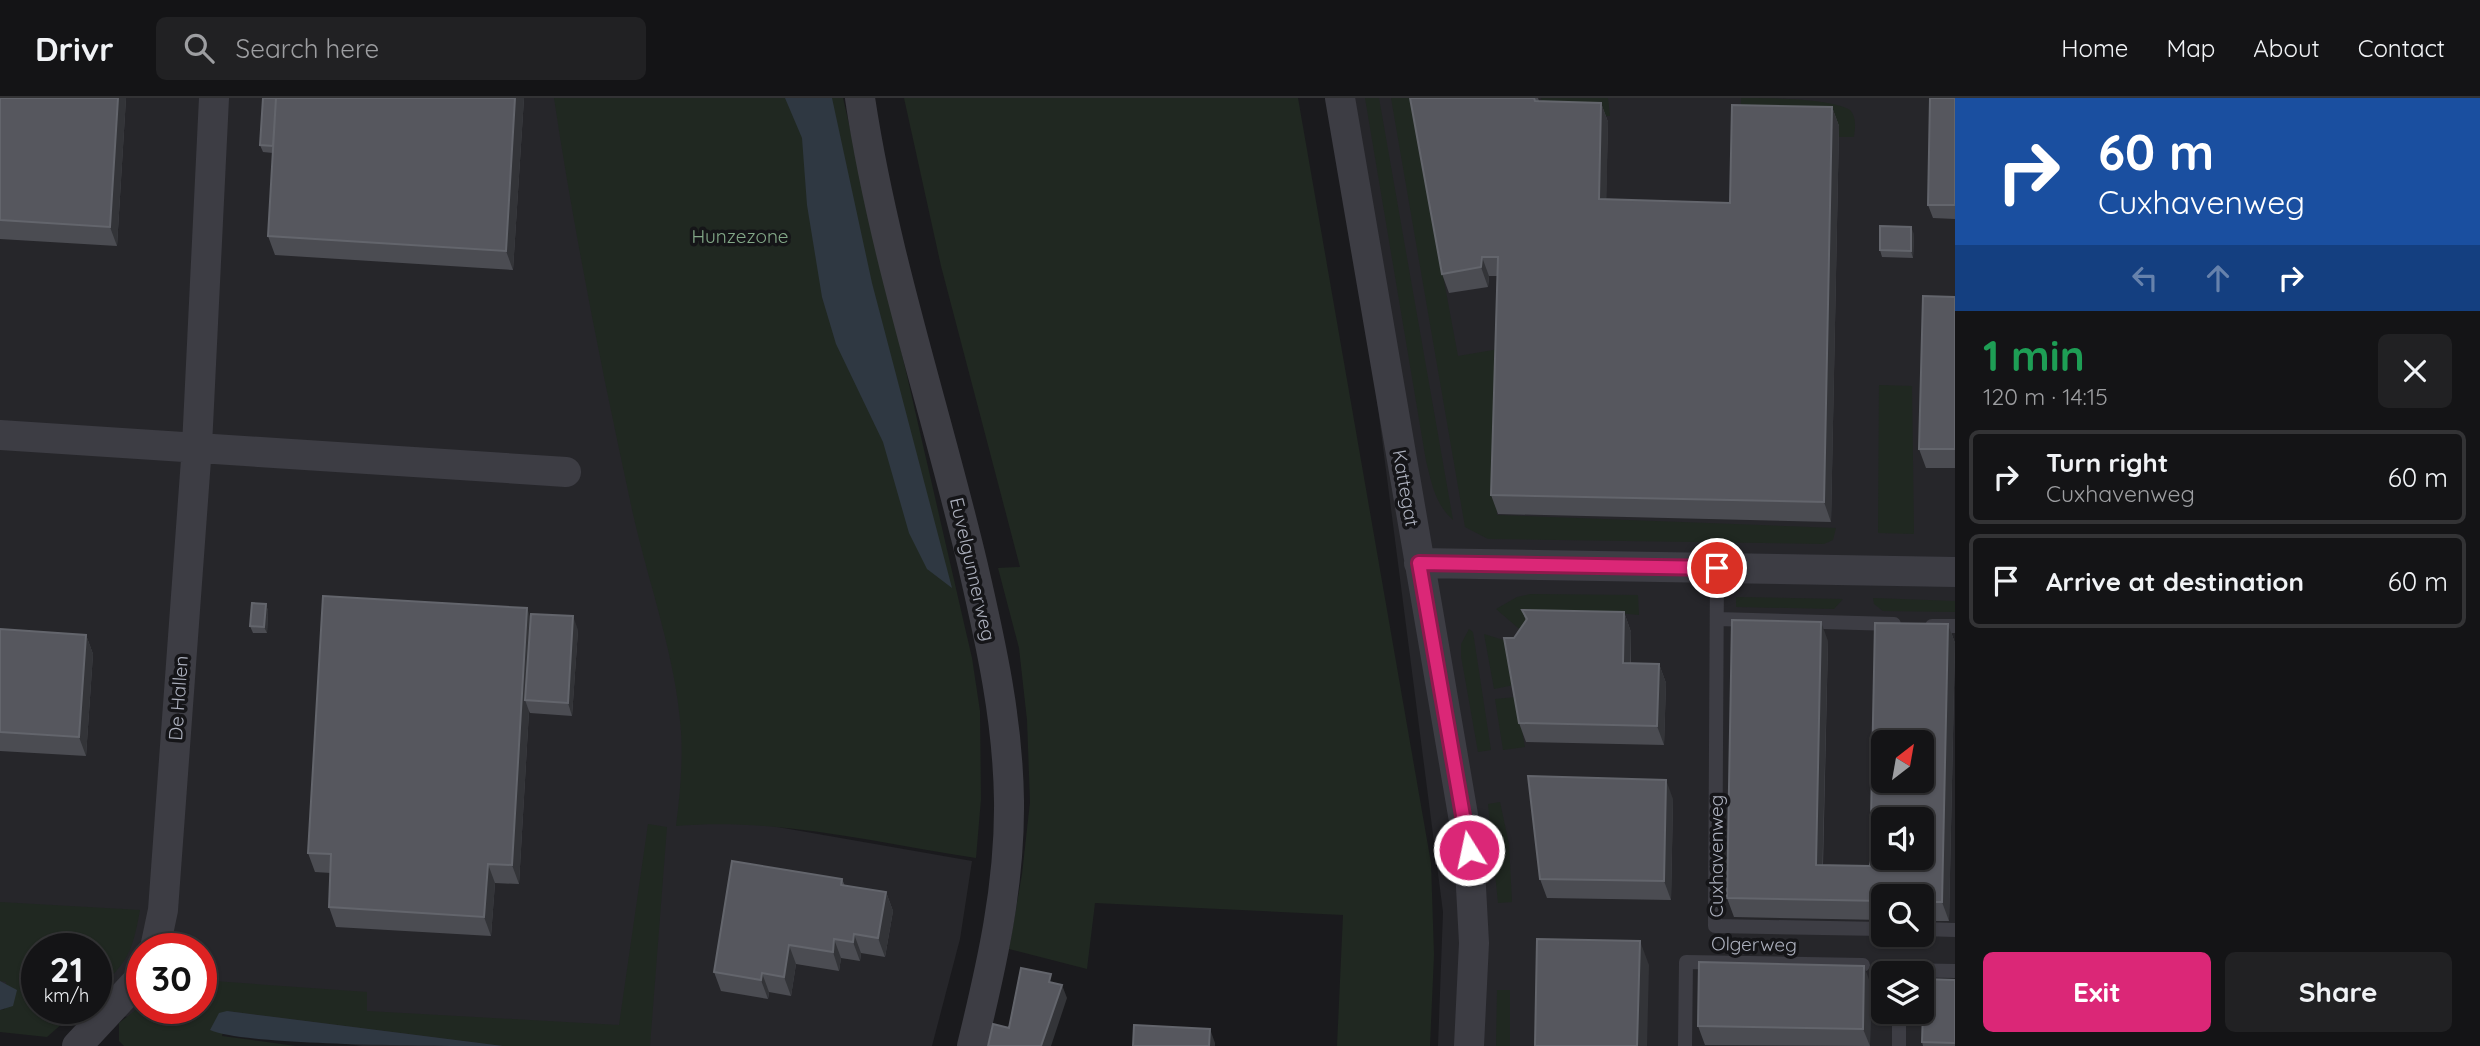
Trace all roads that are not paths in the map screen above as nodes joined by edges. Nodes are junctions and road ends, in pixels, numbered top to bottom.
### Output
1 (214, 98) edge
2 (860, 98) edge
3 (1340, 98) edge
4 (0, 435) edge
5 (197, 446) junction
6 (566, 472) dead end
7 (1419, 563) junction
8 (1717, 568) junction
9 (1955, 572) edge
10 (1717, 619) junction
11 (1955, 626) edge
12 (1871, 929) edge
13 (1934, 929) edge
14 (1955, 930) edge
15 (158, 933) edge
16 (1863, 965) edge
17 (1934, 971) edge
18 (1955, 971) edge
19 (126, 993) edge
20 (1899, 1024) edge
21 (77, 1046) edge
22 (972, 1046) edge
23 (1469, 1046) edge
24 (1685, 1046) edge
25 (1899, 1046) edge

1 - 5 street, De Hallen
2 - 22 street, Euvelgunnerweg
3 - 7 street, Kattegat
4 - 5 street
5 - 6 street
5 - 15 street, De Hallen
7 - 8 street
7 - 23 street, Kattegat
8 - 9 street
8 - 10 lane, Cuxhavenweg
10 - 11 lane
10 - 12 lane, Cuxhavenweg
13 - 14 lane
16 - 24 lane, Olgerweg
17 - 18 lane
19 - 21 street
20 - 25 lane

